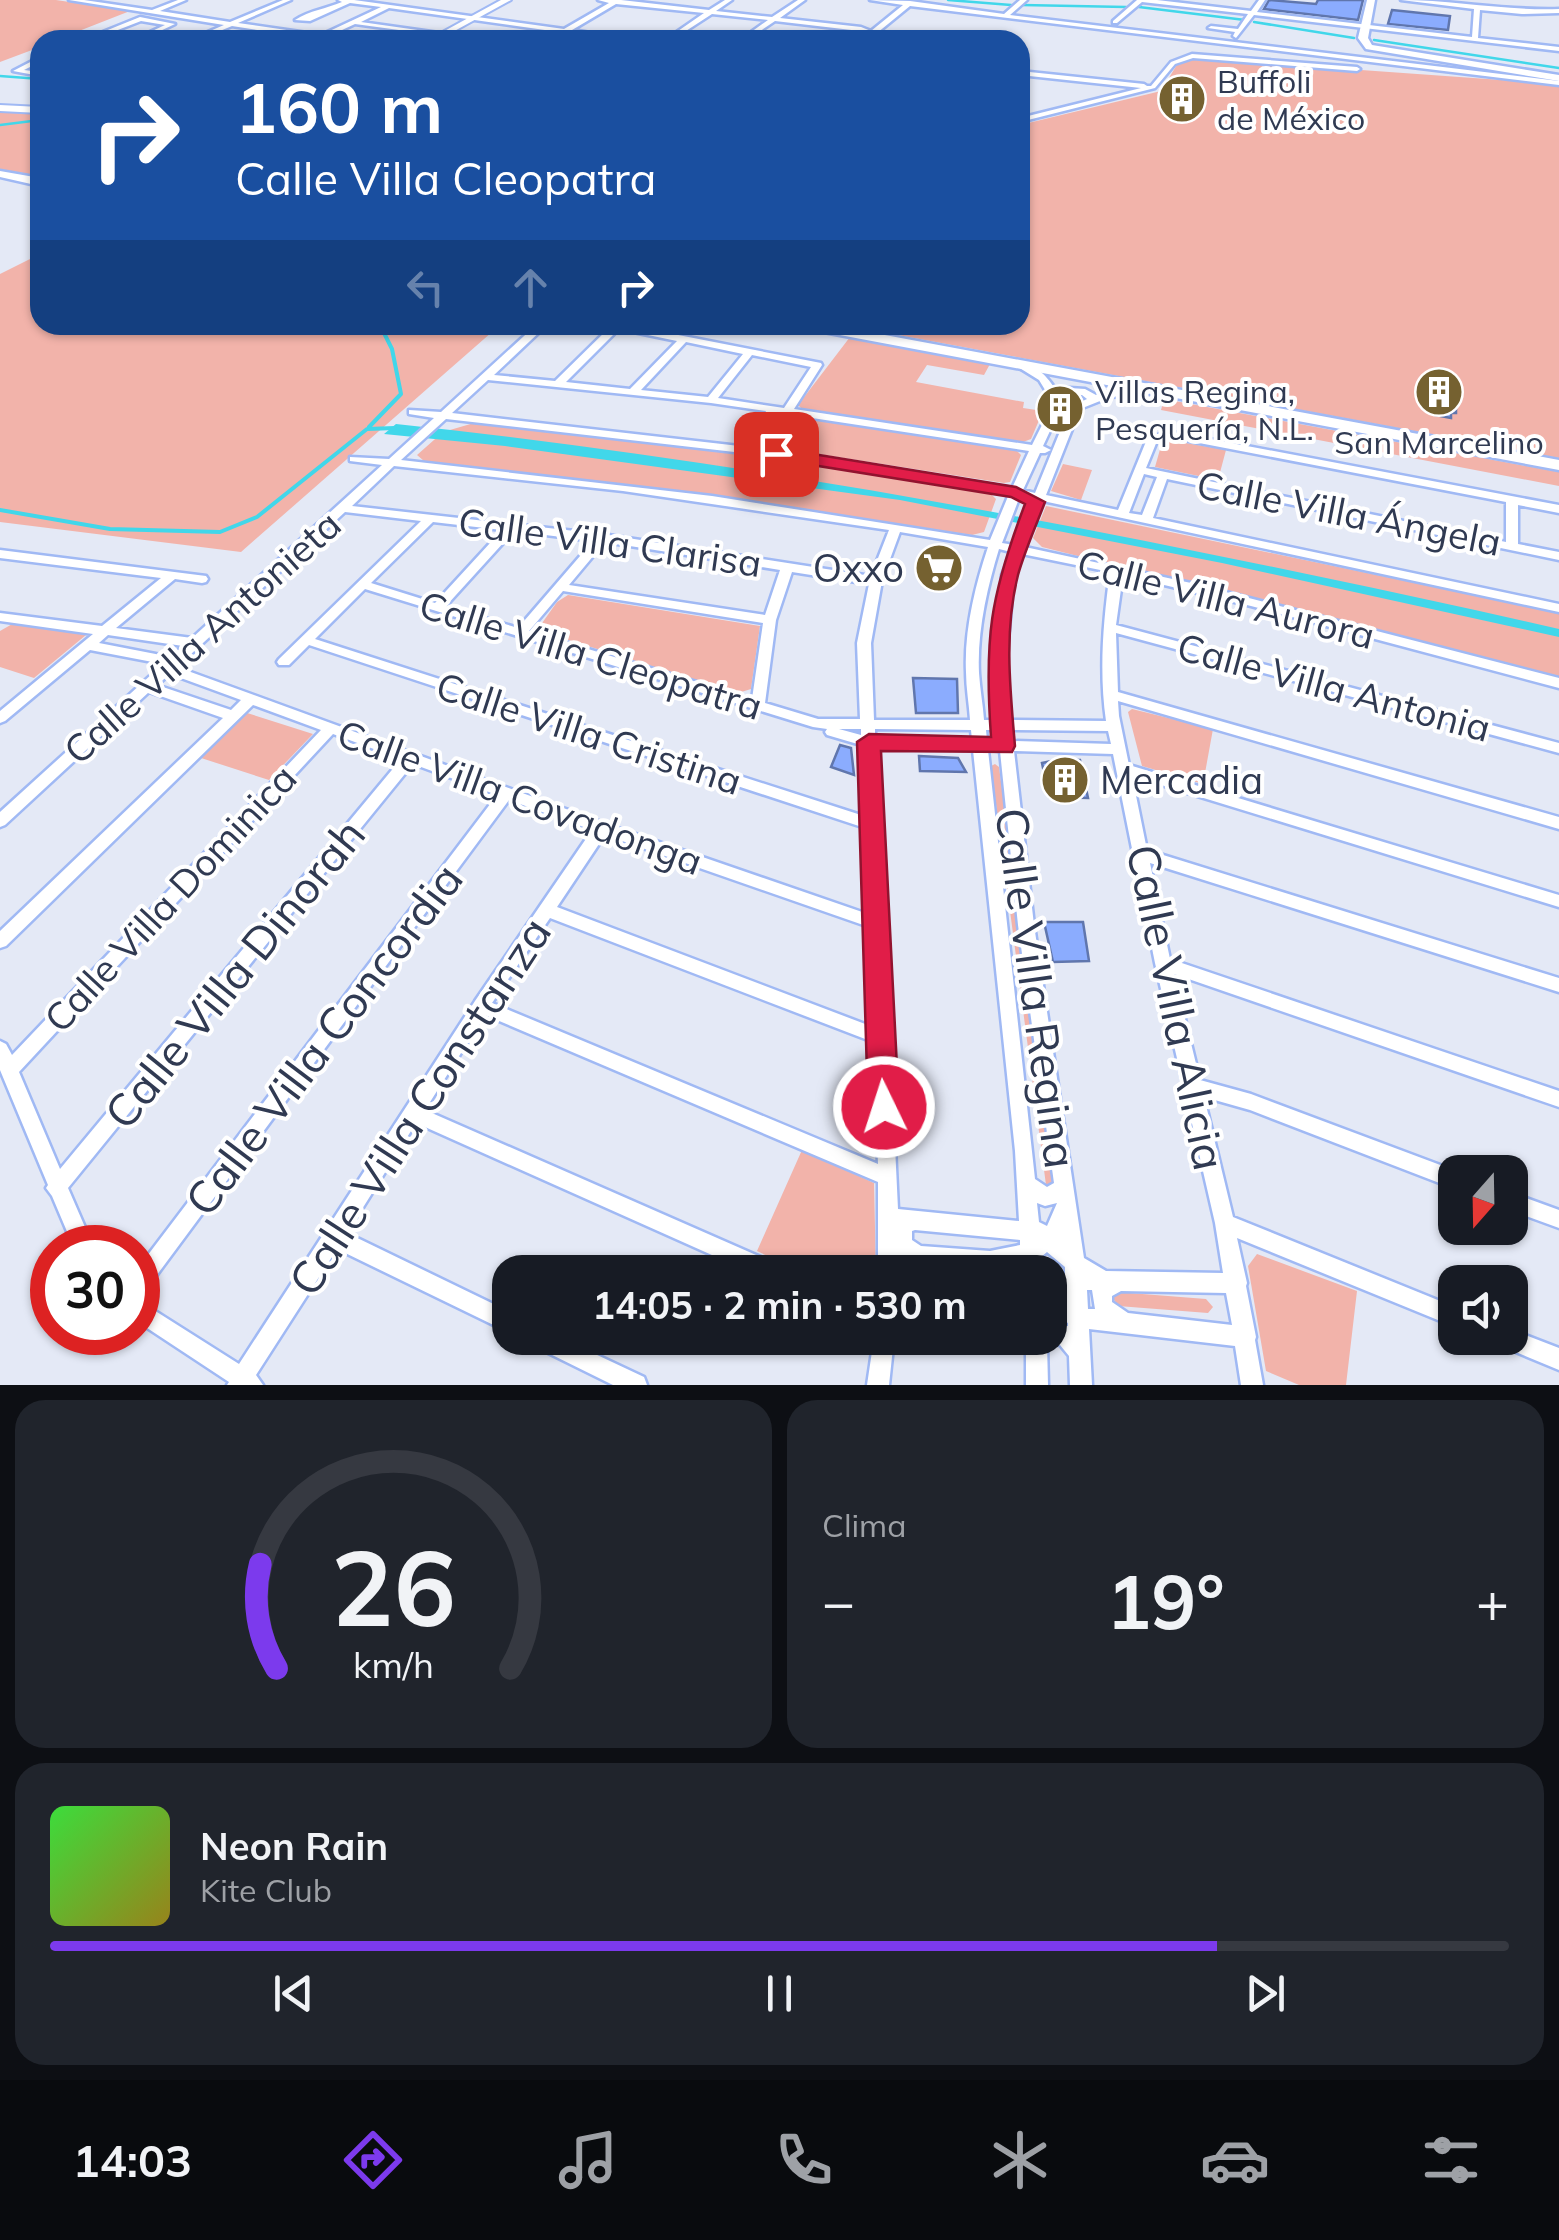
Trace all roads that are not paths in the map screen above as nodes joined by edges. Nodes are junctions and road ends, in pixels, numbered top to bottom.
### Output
1 (74, 0) edge
2 (184, 0) edge
3 (288, 0) edge
4 (340, 0) edge
5 (401, 0) edge
6 (507, 0) edge
7 (600, 0) edge
8 (729, 0) edge
9 (802, 0) edge
10 (873, 0) edge
11 (1024, 0) edge
12 (1141, 0) edge
13 (1262, 0) edge
14 (1373, 0) edge
15 (1404, 0) edge
16 (349, 1) edge
17 (617, 1) edge
18 (911, 2) edge
19 (386, 7) junction
20 (1478, 8) junction
21 (330, 10) dead end
22 (1559, 11) edge
23 (1255, 13) junction
24 (708, 14) junction
25 (163, 16) junction
26 (1004, 16) junction
27 (472, 18) junction
28 (357, 22) dead end
29 (770, 22) junction
30 (1115, 22) dead end
31 (231, 24) junction
32 (1368, 26) junction
33 (1212, 28) dead end
34 (110, 30) edge
35 (158, 30) edge
36 (216, 30) edge
37 (266, 30) edge
38 (337, 30) edge
39 (414, 30) edge
40 (450, 30) edge
41 (559, 30) edge
42 (568, 30) edge
43 (683, 30) edge
44 (758, 30) edge
45 (849, 30) edge
46 (872, 30) edge
47 (1475, 38) junction
48 (1370, 44) junction
49 (1559, 48) edge
50 (1352, 60) junction
51 (30, 64) edge
52 (30, 73) edge
53 (1030, 74) edge
54 (1468, 74) junction
55 (1559, 79) edge
56 (1153, 87) junction
57 (0, 108) edge
58 (30, 109) edge
59 (1030, 118) edge
60 (0, 174) edge
61 (30, 180) edge
62 (531, 335) edge
63 (605, 335) edge
64 (662, 335) edge
65 (863, 335) edge
66 (684, 339) junction
67 (750, 352) junction
68 (1022, 364) junction
69 (1069, 374) junction
70 (486, 377) junction
71 (1097, 379) junction
72 (559, 383) junction
73 (1050, 388) junction
74 (634, 391) junction
75 (1162, 391) junction
76 (1110, 393) junction
77 (710, 400) junction
78 (1088, 400) junction
79 (773, 409) junction
80 (792, 411) junction
81 (413, 412) dead end
82 (444, 416) junction
83 (1036, 449) junction
84 (752, 451) junction
85 (1056, 452) junction
86 (776, 454) junction
87 (354, 459) dead end
88 (394, 461) junction
89 (1559, 465) edge
90 (1139, 470) junction
91 (1163, 476) junction
92 (1026, 497) junction
93 (1512, 500) junction
94 (342, 508) junction
95 (1559, 509) edge
96 (1136, 517) junction
97 (430, 518) junction
98 (511, 527) junction
99 (895, 529) junction
100 (602, 538) junction
101 (1005, 544) junction
102 (1512, 546) junction
103 (0, 554) edge
104 (1559, 556) edge
105 (788, 567) junction
106 (1117, 570) junction
107 (170, 576) junction
108 (202, 580) dead end
109 (876, 581) junction
110 (364, 585) junction
111 (560, 587) junction
112 (439, 606) junction
113 (1559, 608) edge
114 (2, 620) edge
115 (770, 620) junction
116 (1109, 627) junction
117 (104, 630) junction
118 (522, 632) junction
119 (306, 640) junction
120 (196, 643) junction
121 (87, 645) junction
122 (284, 662) dead end
123 (172, 665) junction
124 (1559, 683) edge
125 (148, 687) junction
126 (1110, 694) junction
127 (252, 698) junction
128 (758, 706) junction
129 (233, 716) junction
130 (0, 718) edge
131 (1114, 726) junction
132 (976, 727) junction
133 (1001, 727) junction
134 (331, 728) junction
135 (868, 735) junction
136 (978, 745) junction
137 (1003, 746) junction
138 (1559, 748) edge
139 (1119, 749) junction
140 (411, 757) junction
141 (1125, 769) junction
142 (508, 792) junction
143 (0, 821) edge
144 (1559, 822) edge
145 (873, 825) junction
146 (602, 828) junction
147 (1144, 855) junction
148 (1559, 901) edge
149 (545, 910) junction
150 (874, 922) junction
151 (0, 941) edge
152 (1163, 963) junction
153 (1559, 985) edge
154 (482, 1006) junction
155 (879, 1037) junction
156 (0, 1048) edge
157 (10, 1070) junction
158 (1194, 1086) junction
159 (1559, 1099) edge
160 (415, 1114) junction
161 (1438, 1174) edge
162 (888, 1177) junction
163 (56, 1188) junction
164 (1065, 1192) junction
165 (1027, 1193) junction
166 (1528, 1208) edge
167 (889, 1218) junction
168 (915, 1220) junction
169 (1559, 1220) edge
170 (1225, 1223) junction
171 (73, 1225) edge
172 (1015, 1229) junction
173 (334, 1237) junction
174 (1051, 1238) junction
175 (915, 1253) junction
176 (160, 1255) edge
177 (734, 1255) edge
178 (888, 1255) edge
179 (909, 1255) edge
180 (945, 1255) edge
181 (1006, 1255) edge
182 (1025, 1255) edge
183 (1039, 1255) edge
184 (1075, 1271) junction
185 (1067, 1278) edge
186 (1111, 1280) junction
187 (1237, 1283) junction
188 (1067, 1308) edge
189 (1438, 1310) edge
190 (492, 1314) edge
191 (1090, 1319) junction
192 (1124, 1322) junction
193 (160, 1325) edge
194 (1067, 1336) edge
195 (1246, 1337) junction
196 (1528, 1347) edge
197 (1080, 1350) junction
198 (574, 1355) edge
199 (882, 1355) edge
200 (1040, 1355) edge
201 (1559, 1359) edge
202 (244, 1383) edge
203 (636, 1385) edge
204 (878, 1385) edge
205 (1037, 1385) edge
206 (1081, 1385) edge
207 (1253, 1385) edge

1 - 25 street
2 - 25 street
3 - 31 street
4 - 16 street
5 - 19 street
6 - 27 street
7 - 17 street
8 - 24 street
9 - 29 street
10 - 18 street
11 - 26 street
12 - 23 street
12 - 30 street
13 - 23 street
14 - 32 main road
15 - 20 street
16 - 19 street
16 - 21 street
17 - 24 street
17 - 42 street
18 - 26 street
18 - 46 street
19 - 27 street
19 - 38 street
20 - 22 street
20 - 47 street
23 - 32 street
23 - 33 street
24 - 29 street
24 - 43 street
25 - 31 street
25 - 34 street
25 - 35 street
26 - 50 street
27 - 40 street
27 - 41 street
28 - 39 street
29 - 44 street
29 - 45 street
31 - 36 street
31 - 37 street
32 - 47 street
32 - 48 main road
47 - 49 street
48 - 50 street
48 - 55 main road
50 - 54 street
51 - 52 street
53 - 56 street
54 - 55 street
54 - 56 street
56 - 59 street
57 - 58 street
60 - 61 main road
62 - 70 street
63 - 72 street
64 - 66 street
65 - 68 main road
66 - 67 street
66 - 74 street
67 - 77 street
67 - 80 street
68 - 69 main road
68 - 73 street
69 - 71 main road
69 - 73 street
70 - 72 street
70 - 82 street
71 - 75 main road
71 - 76 street
72 - 74 street
73 - 78 street
73 - 83 street
74 - 77 street
75 - 76 street
75 - 89 main road
76 - 78 street
77 - 79 street
78 - 85 street
79 - 80 street
79 - 84 street
80 - 83 street
80 - 86 street
81 - 82 street, Calle Villa Aurora
82 - 84 street, Calle Villa Aurora
82 - 88 street, Calle Villa Antonieta
83 - 85 street
83 - 92 street
84 - 86 street, Calle Villa Aurora
85 - 92 street
86 - 92 street, Calle Villa Aurora
87 - 88 street, Calle Villa Aurora
88 - 94 street, Calle Villa Antonieta
88 - 99 street, Calle Villa Aurora
90 - 91 street, Calle Villa Ángela
90 - 93 street
90 - 96 street
91 - 96 street
91 - 102 street, Calle Villa Ángela
92 - 96 street, Calle Villa Aurora
92 - 101 street
92 - 101 street
93 - 95 street
93 - 102 street
94 - 97 street, Calle Villa Clarisa
94 - 120 street, Calle Villa Antonieta
96 - 113 street, Calle Villa Aurora
97 - 98 street, Calle Villa Clarisa
97 - 110 street
98 - 100 street, Calle Villa Clarisa
98 - 112 street
99 - 101 street, Calle Villa Aurora
99 - 109 street
100 - 105 street, Calle Villa Clarisa
100 - 111 street
101 - 106 street, Calle Villa Aurora
101 - 132 street, Calle Villa Regina
101 - 133 street, Calle Villa Regina
102 - 104 street, Calle Villa Ángela
103 - 107 street
105 - 109 street, Calle Villa Clarisa
105 - 115 street
106 - 116 street, Calle Villa Alicia
106 - 124 street, Calle Villa Aurora
107 - 108 street
107 - 117 street
109 - 135 street
110 - 112 street, Calle Villa Cleopatra
110 - 119 street
111 - 115 street
111 - 118 street
112 - 118 street, Calle Villa Cleopatra
114 - 117 street
115 - 128 street
116 - 126 street, Calle Villa Alicia
116 - 138 street, Calle Villa Antonia
117 - 120 street
117 - 121 street
118 - 128 street, Calle Villa Cleopatra
119 - 122 street
119 - 145 street, Calle Villa Cristina
120 - 123 street, Calle Villa Antonieta
121 - 123 street, Calle Villa Covadonga
121 - 130 street
123 - 125 street, Calle Villa Antonieta
123 - 127 street, Calle Villa Covadonga
125 - 129 street
125 - 143 street, Calle Villa Antonieta
126 - 131 street, Calle Villa Alicia
126 - 144 street
127 - 129 street
127 - 134 street, Calle Villa Covadonga
128 - 135 street, Calle Villa Cleopatra
129 - 151 street
131 - 133 street, Calle Villa Cleopatra
131 - 139 street, Calle Villa Alicia
132 - 133 street, Calle Villa Cleopatra
132 - 135 street, Calle Villa Cleopatra
132 - 136 street, Calle Villa Regina
133 - 137 street, Calle Villa Regina
134 - 140 street, Calle Villa Covadonga
134 - 157 street, Calle Villa Dominica
135 - 136 street, Calle Villa Cleopatra
135 - 145 street
136 - 137 street, Calle Villa Cleopatra
136 - 165 street, Calle Villa Regina
137 - 139 street, Calle Villa Cleopatra
137 - 164 street, Calle Villa Regina
139 - 141 street, Calle Villa Alicia
140 - 142 street, Calle Villa Covadonga
140 - 163 street, Calle Villa Dinorah
141 - 147 street, Calle Villa Alicia
141 - 148 street
142 - 146 street, Calle Villa Covadonga
142 - 176 street, Calle Villa Concordia
145 - 150 street
146 - 149 street, Calle Villa Constanza
146 - 150 street, Calle Villa Covadonga
147 - 152 street, Calle Villa Alicia
147 - 153 street
149 - 154 street, Calle Villa Constanza
149 - 155 street
150 - 155 street
152 - 158 street, Calle Villa Alicia
152 - 159 street
154 - 160 street, Calle Villa Constanza
154 - 162 street
155 - 162 street
156 - 157 street
157 - 163 street
158 - 161 street
158 - 170 street, Calle Villa Alicia
160 - 173 street, Calle Villa Constanza
160 - 177 street
162 - 167 street
163 - 171 street
164 - 165 street
164 - 174 street
164 - 184 street, Calle Villa Regina
165 - 172 street
166 - 169 street
167 - 168 street
167 - 178 street
168 - 172 street
168 - 175 street
170 - 187 street, Calle Villa Alicia
170 - 189 street
172 - 174 street
172 - 181 street
172 - 182 street
173 - 190 street
173 - 202 street, Calle Villa Constanza
174 - 183 street
174 - 184 street
175 - 179 street
175 - 180 street
184 - 185 street
184 - 186 street
184 - 191 street, Calle Villa Regina
186 - 187 street
186 - 192 street
187 - 195 street, Calle Villa Alicia
188 - 191 street
191 - 192 street
191 - 197 street
192 - 195 street
193 - 202 street
194 - 197 street
195 - 207 street, Calle Villa Alicia
196 - 201 street
197 - 206 street
198 - 203 street
199 - 204 street
200 - 205 street

